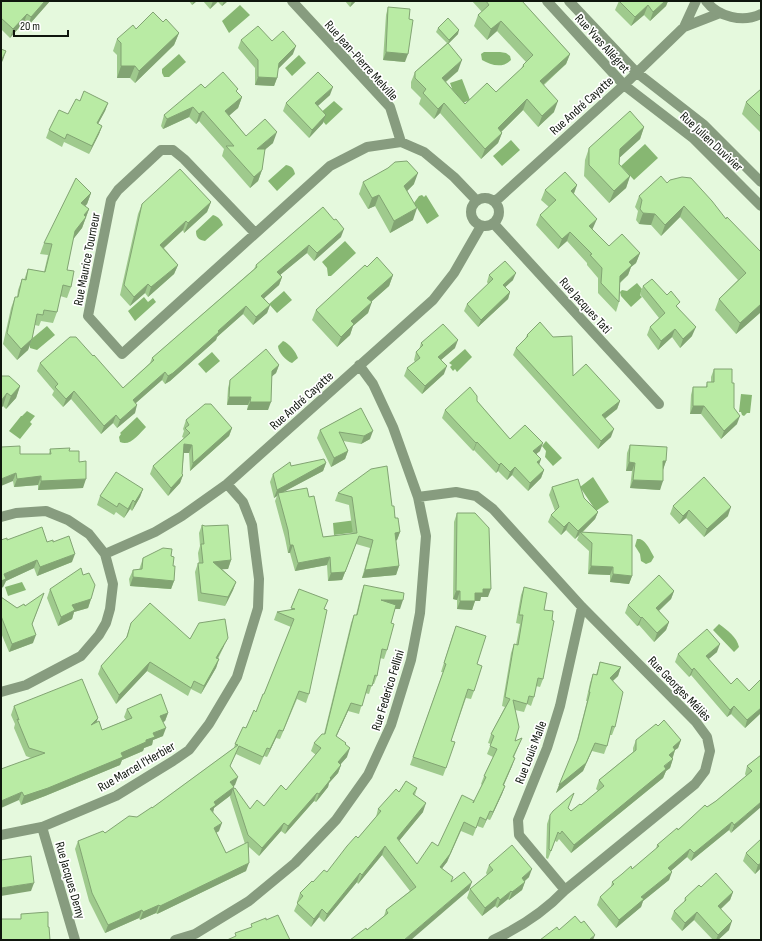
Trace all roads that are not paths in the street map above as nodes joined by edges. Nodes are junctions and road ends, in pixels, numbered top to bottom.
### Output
1 (292, 1) edge
2 (547, 1) edge
3 (569, 1) edge
4 (696, 1) edge
5 (706, 1) edge
6 (720, 13) junction
7 (760, 16) edge
8 (684, 26) junction
9 (636, 72) junction
10 (624, 85) junction
11 (401, 142) junction
12 (761, 182) edge
13 (477, 201) junction
14 (494, 201) junction
15 (761, 206) edge
16 (494, 224) junction
17 (481, 226) junction
18 (255, 234) junction
19 (359, 365) junction
20 (659, 404) dead end
21 (227, 484) junction
22 (418, 497) junction
23 (1, 517) edge
24 (105, 554) junction
25 (582, 607) junction
26 (1, 692) edge
27 (42, 827) junction
28 (1, 835) edge
29 (565, 890) junction
30 (75, 940) edge
31 (175, 940) edge
32 (493, 940) edge

1 - 11 street, Rue Jean-Pierre Melville
2 - 10 street, Rue Yves Allégret
3 - 9 street, Rue Yves Allégret
4 - 8 street, Rue André Cayatte
5 - 6 street
6 - 7 street
6 - 8 street, Rue André Cayatte
8 - 9 street, Rue André Cayatte
9 - 10 street, Rue André Cayatte
9 - 12 street, Rue Julien Duvivier
10 - 14 street, Rue André Cayatte
10 - 15 street, Rue Julien Duvivier
11 - 13 street
11 - 18 street, Rue Maurice Tourneur
13 - 14 street
13 - 17 street
14 - 16 street
16 - 17 street
16 - 20 street, Rue Jacques Tati
17 - 19 street, Rue André Cayatte
18 - 18 street, Rue Maurice Tourneur
19 - 21 street, Rue André Cayatte
19 - 22 street, Rue Federico Fellini
21 - 24 street, Rue André Cayatte
21 - 27 street, Rue Marcel l'Herbier
22 - 25 street, Rue Georges Méliès
22 - 31 street, Rue Federico Fellini
23 - 24 street
24 - 26 street
25 - 29 street, Rue Louis Malle
25 - 29 street, Rue Georges Méliès
27 - 28 street, Rue Marcel l'Herbier
27 - 30 street, Rue Jacques Demy
29 - 32 street, Rue Georges Méliès

